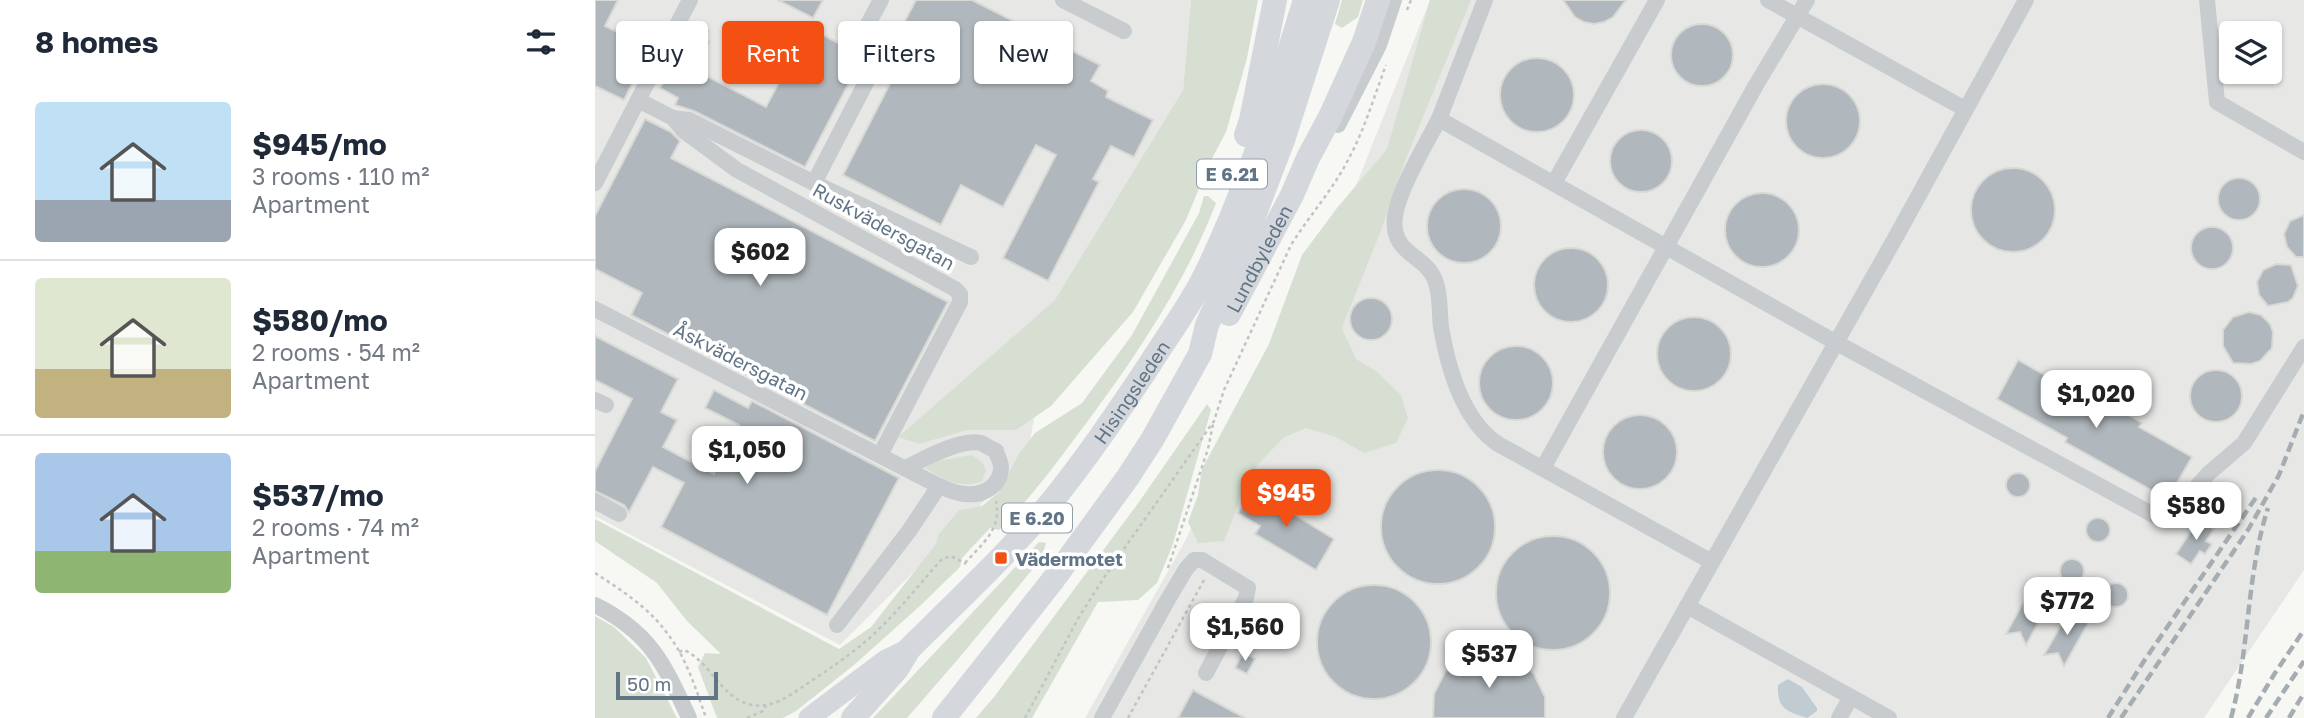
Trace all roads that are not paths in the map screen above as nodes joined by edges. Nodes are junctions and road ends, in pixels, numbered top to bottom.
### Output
1 (690, 0) edge
2 (881, 0) edge
3 (1063, 0) edge
4 (1275, 0) edge
5 (1304, 0) edge
6 (1328, 0) edge
7 (1378, 0) edge
8 (1394, 0) edge
9 (1485, 0) edge
10 (1657, 0) edge
11 (1767, 0) edge
12 (1807, 0) edge
13 (2026, 0) edge
14 (2207, 0) edge
15 (1797, 17) junction
16 (870, 21) edge
17 (1124, 31) dead end
18 (865, 84) edge
19 (638, 100) junction
20 (1965, 109) junction
21 (673, 118) junction
22 (1439, 119) junction
23 (2304, 152) edge
24 (595, 183) edge
25 (814, 183) junction
26 (1554, 183) junction
27 (1292, 195) junction
28 (1667, 247) junction
29 (971, 257) dead end
30 (595, 309) edge
31 (1183, 314) junction
32 (1835, 342) junction
33 (2304, 347) edge
34 (1200, 354) junction
35 (880, 455) junction
36 (906, 468) junction
37 (1543, 468) junction
38 (939, 486) junction
39 (595, 501) edge
40 (619, 514) dead end
41 (1711, 562) junction
42 (595, 605) edge
43 (1687, 606) junction
44 (838, 625) dead end
45 (909, 649) junction
46 (1206, 673) dead end
47 (1851, 697) junction
48 (689, 718) edge
49 (809, 718) edge
50 (853, 718) edge
51 (944, 718) edge
52 (1102, 718) edge
53 (1624, 718) edge
54 (1839, 718) edge
55 (1889, 718) edge

1 - 19 street
2 - 16 street
3 - 17 street
4 - 31 highway, E 6.21
5 - 31 highway, Hisingsleden / E 6.20
6 - 34 highway, Hisingsleden / E 6.20
7 - 27 highway, Lundbyleden / E 6.21
8 - 27 street
9 - 22 street
10 - 26 street
11 - 15 street
12 - 15 street
13 - 20 street
14 - 23 street
15 - 20 street
15 - 28 street
18 - 25 street
19 - 21 street, Ruskvädersgatan
19 - 24 street
20 - 32 street
21 - 25 street, Ruskvädersgatan
21 - 35 street, Ruskvädersgatan
22 - 26 street
22 - 37 street
25 - 29 street, Ruskvädersgatan
26 - 28 street
27 - 34 highway, Lundbyleden / E 6.21
28 - 32 street
28 - 37 street
30 - 35 street, Åskvädersgatan
31 - 45 highway, Hisingsleden / E 6.20
32 - 33 street
32 - 41 street
34 - 51 highway, Hisingsleden / E 6.20
35 - 36 street, Åskvädersgatan
36 - 38 street, Åskvädersgatan
36 - 38 street, Åskvädersgatan
37 - 41 street
38 - 44 street
39 - 40 street
41 - 43 street
42 - 48 street
43 - 47 street
43 - 53 street
45 - 49 main road
45 - 50 highway, Hisingsleden / E 6.20
46 - 52 street
47 - 54 street
47 - 55 street

